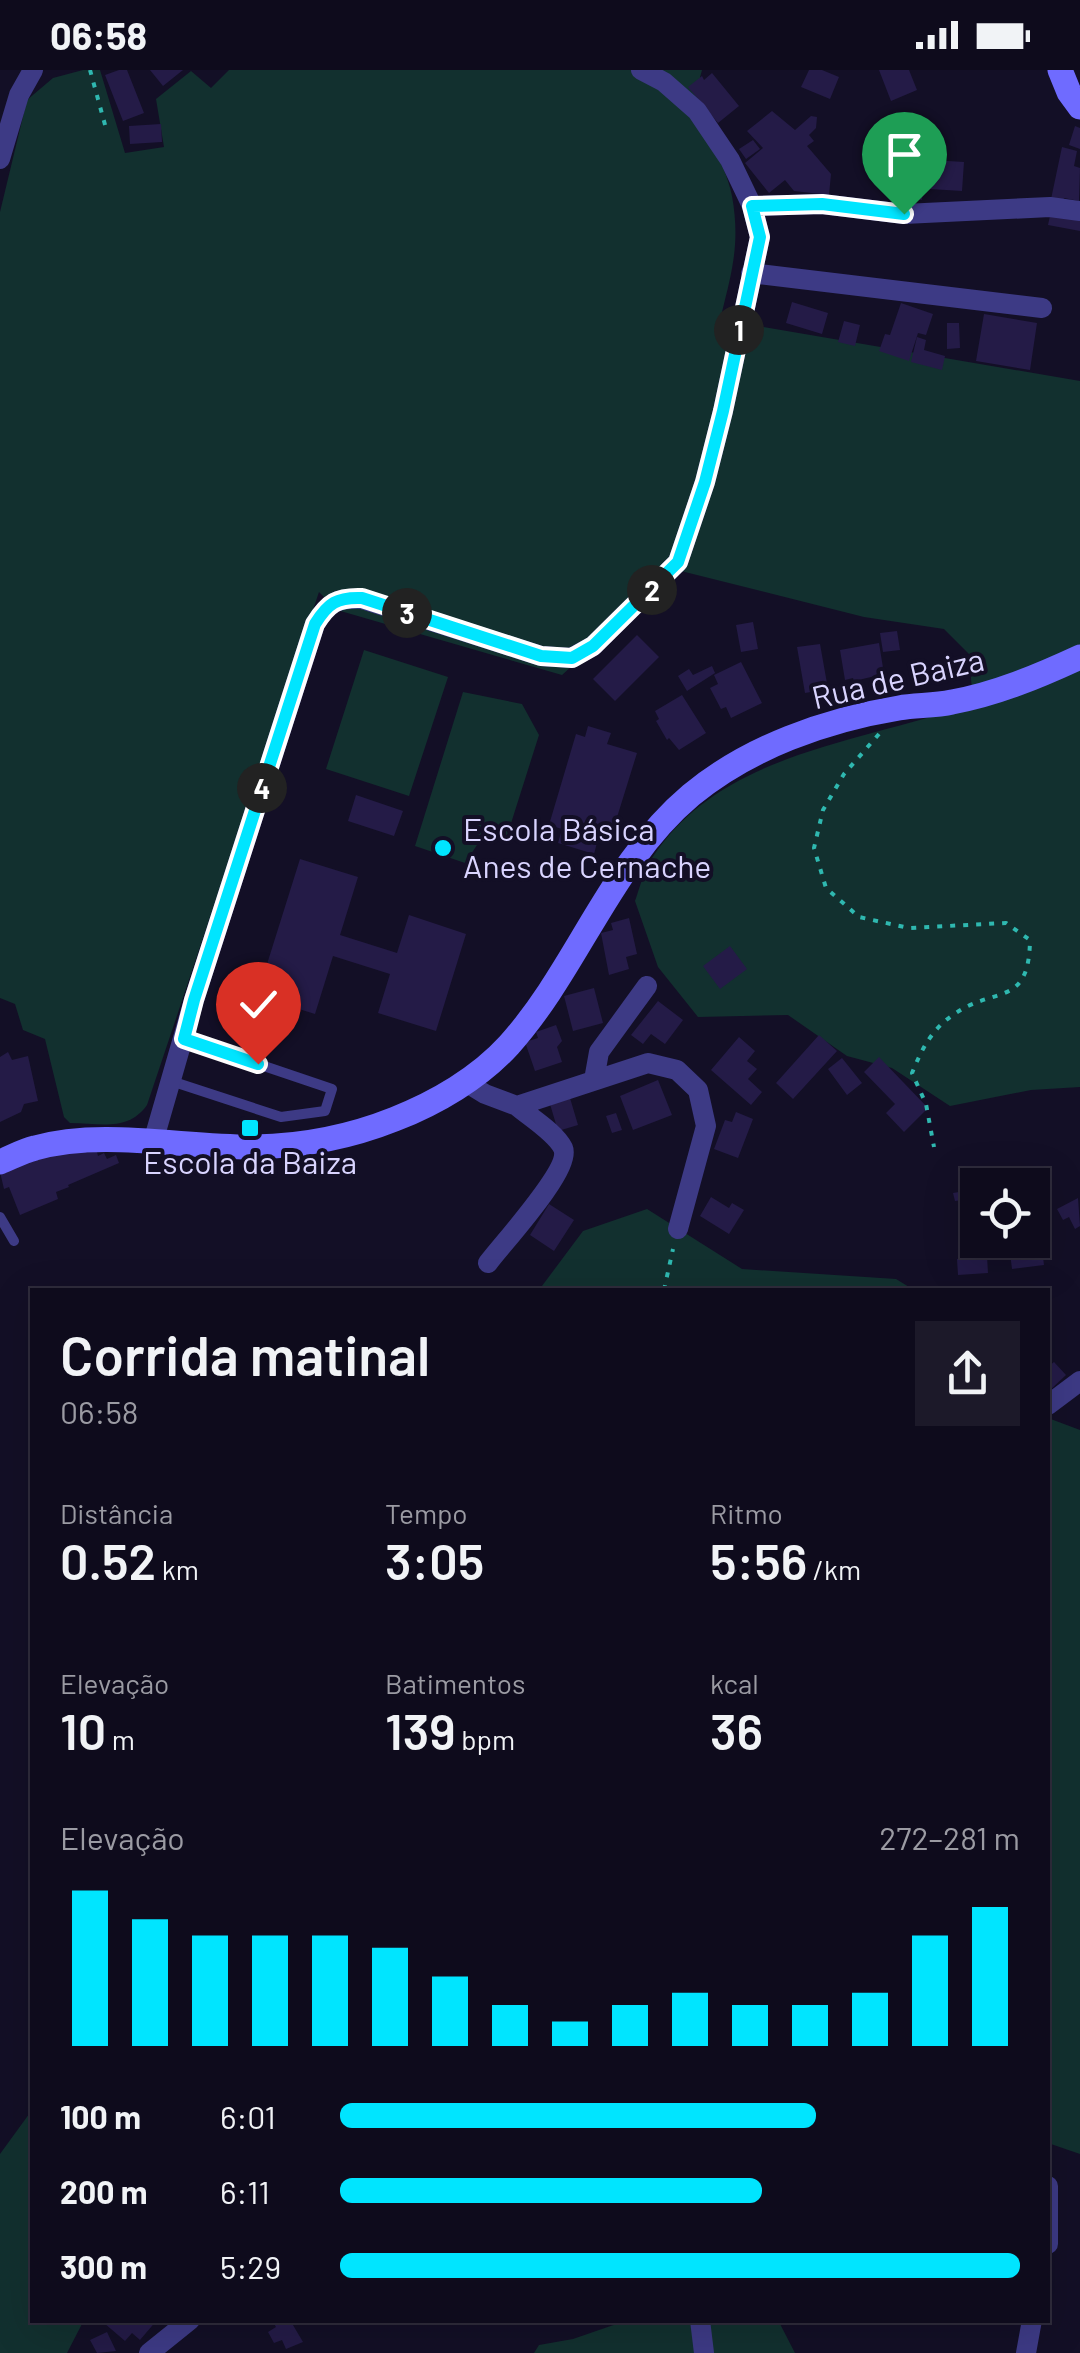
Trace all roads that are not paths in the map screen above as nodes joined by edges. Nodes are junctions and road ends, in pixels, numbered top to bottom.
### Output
1 (33, 70) edge
2 (641, 70) edge
3 (1060, 70) edge
4 (1080, 107) edge
5 (0, 159) edge
6 (752, 206) junction
7 (1080, 211) edge
8 (752, 273) junction
9 (1042, 308) dead end
10 (1079, 657) edge
11 (647, 986) dead end
12 (184, 1039) junction
13 (171, 1080) junction
14 (594, 1080) junction
15 (467, 1082) junction
16 (518, 1106) junction
17 (153, 1142) junction
18 (0, 1162) edge
19 (0, 1217) edge
20 (678, 1229) road end
21 (14, 1242) dead end
22 (488, 1263) dead end
23 (1080, 1381) edge
24 (1050, 1404) edge
25 (186, 2323) edge
26 (700, 2323) edge
27 (1031, 2323) edge
28 (149, 2353) edge
29 (704, 2353) edge
30 (1026, 2353) edge

1 - 5 street
2 - 6 street
3 - 4 street
6 - 7 street
6 - 8 street
8 - 9 street
8 - 12 street
10 - 15 street, Rua de Baiza
11 - 14 street
12 - 13 street
12 - 13 lane
13 - 17 street
14 - 16 street
14 - 20 street
15 - 16 street
15 - 17 street, Rua de Baiza
16 - 22 street
17 - 18 street, Rua de Baiza
19 - 21 lane
23 - 24 street
25 - 28 street
26 - 29 street
27 - 30 street

